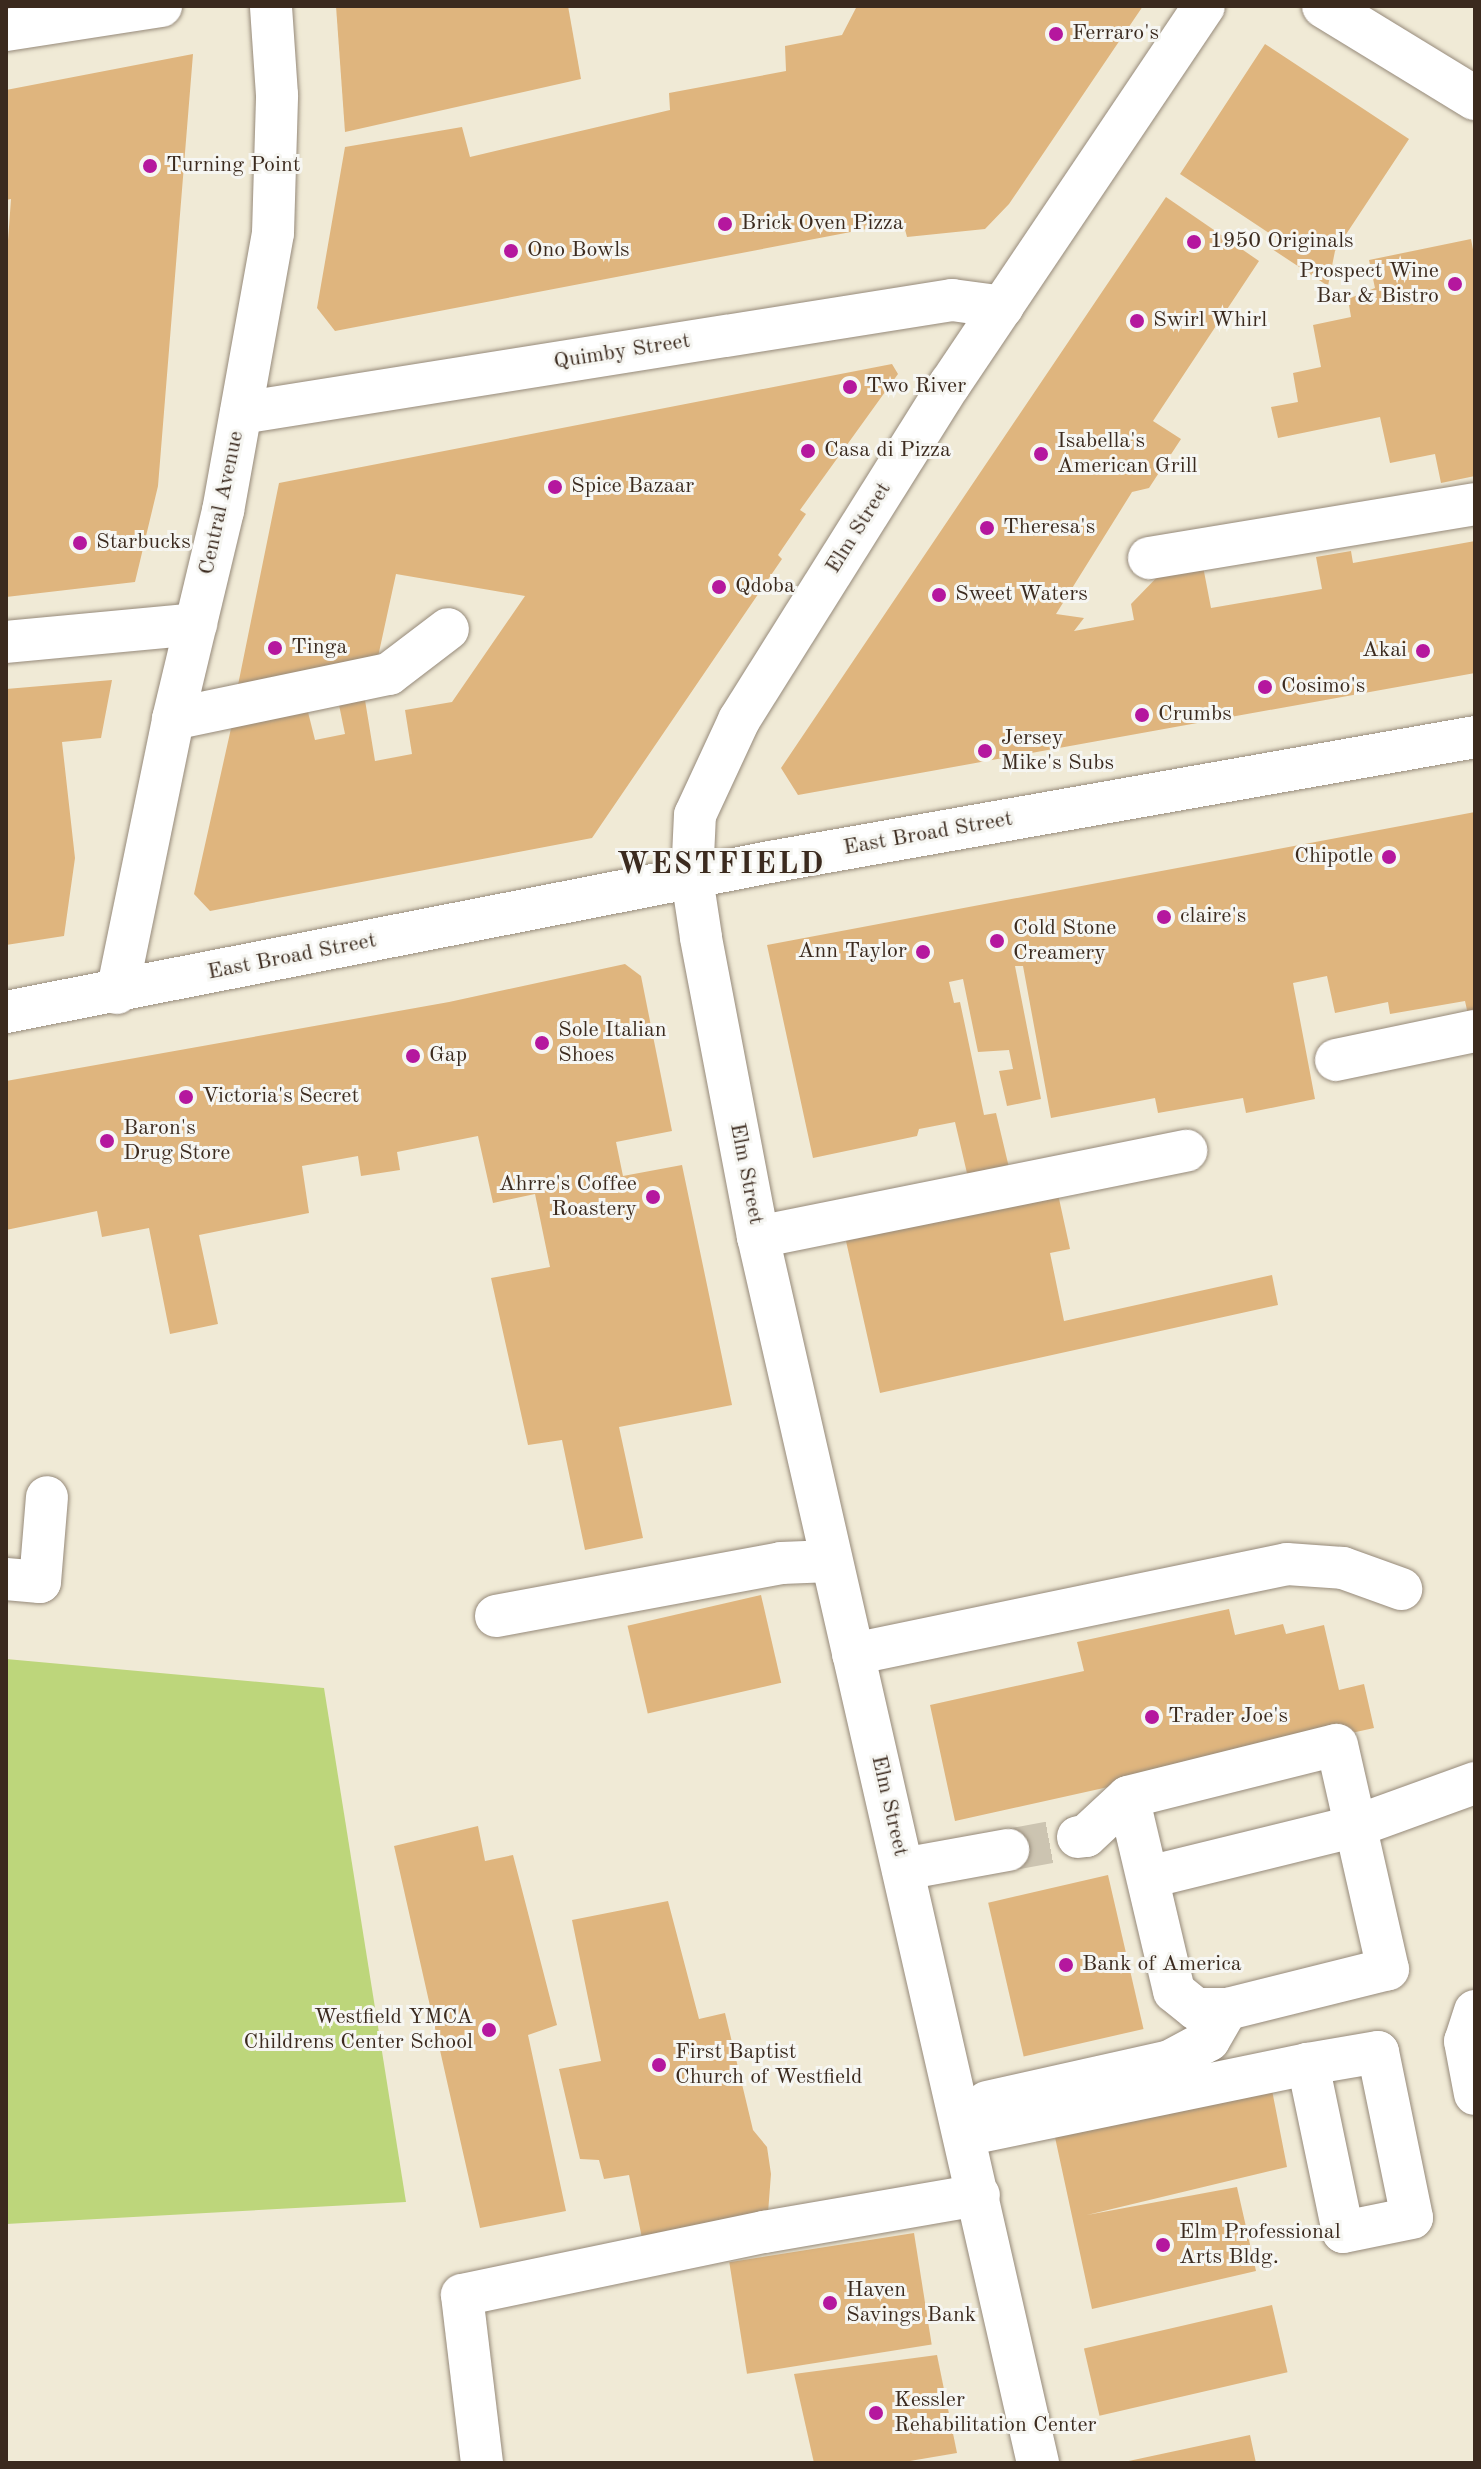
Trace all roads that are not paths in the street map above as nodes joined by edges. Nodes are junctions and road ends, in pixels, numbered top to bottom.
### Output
1 (161, 6) edge
2 (271, 6) edge
3 (1204, 6) edge
4 (1340, 10) edge
5 (6, 30) edge
6 (1475, 98) edge
7 (1003, 307) junction
8 (241, 413) junction
9 (1475, 504) edge
10 (1149, 558) dead end
11 (196, 624) junction
12 (448, 629) dead end
13 (6, 642) edge
14 (173, 719) junction
15 (1475, 737) edge
16 (692, 878) junction
17 (117, 993) junction
18 (6, 1012) edge
19 (1475, 1031) edge
20 (1336, 1060) dead end
21 (1186, 1151) dead end
22 (758, 1237) junction
23 (47, 1497) dead end
24 (831, 1561) junction
25 (6, 1579) edge
26 (1401, 1589) dead end
27 (496, 1616) dead end
28 (853, 1654) junction
29 (1475, 1783) edge
30 (1128, 1797) junction
31 (1356, 1826) junction
32 (1078, 1837) tunnel mouth
33 (1008, 1850) tunnel mouth
34 (903, 1869) junction
35 (1149, 1877) junction
36 (1227, 2009) junction
37 (1475, 2011) edge
38 (1308, 2064) dead end
39 (1475, 2094) edge
40 (962, 2122) junction
41 (979, 2195) junction
42 (482, 2463) edge
43 (1038, 2463) edge

1 - 5 street
2 - 8 street, Central Avenue
3 - 7 street, Elm Street
4 - 6 main road
7 - 8 street, Quimby Street
7 - 16 street, Elm Street
8 - 11 street, Central Avenue
9 - 10 street
11 - 13 street
11 - 14 street, Central Avenue
12 - 14 street
14 - 17 street, Central Avenue
15 - 16 street, East Broad Street
16 - 17 street, East Broad Street
16 - 22 street, Elm Street
17 - 18 street, East Broad Street
19 - 20 street
21 - 22 street
22 - 24 street, Elm Street
23 - 25 street
24 - 27 street
24 - 28 street, Elm Street
26 - 28 street
28 - 34 street, Elm Street
29 - 31 street
30 - 31 street
30 - 32 street
30 - 35 street
31 - 35 street
31 - 36 street
33 - 34 street
34 - 40 street, Elm Street
35 - 36 street
36 - 40 street
37 - 39 street
38 - 40 street
40 - 41 street, Elm Street
41 - 42 street
41 - 43 street, Elm Street

